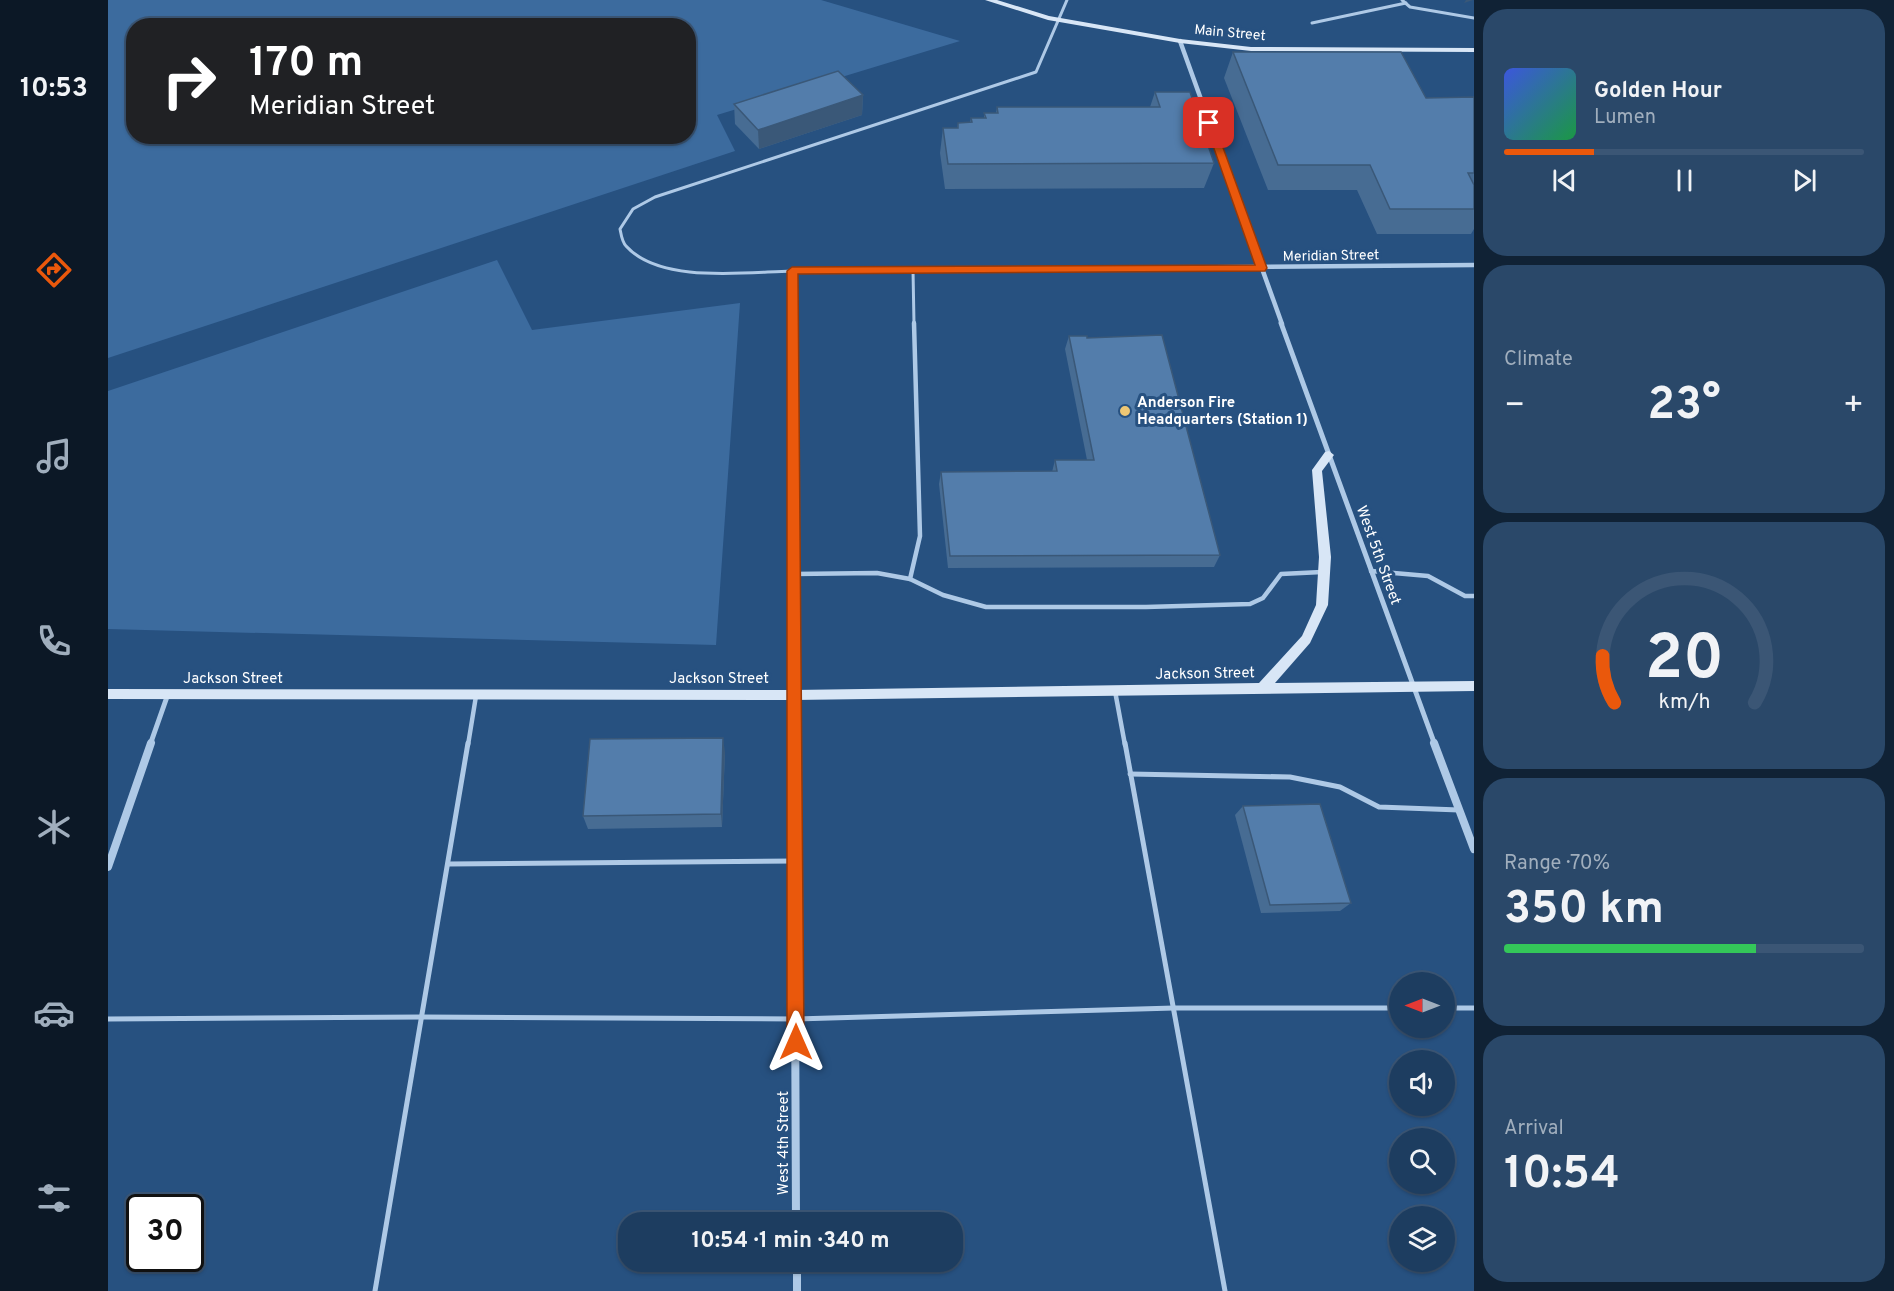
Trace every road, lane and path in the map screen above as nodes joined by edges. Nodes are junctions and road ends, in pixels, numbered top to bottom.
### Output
1 (989, 0) edge
2 (1066, 0) edge
3 (1402, 0) edge
4 (1406, 3) junction
5 (1474, 18) edge
6 (1057, 19) junction
7 (1312, 23) dead end
8 (1180, 41) junction
9 (1474, 50) edge
10 (1474, 264) edge
11 (1262, 268) junction
12 (913, 270) junction
13 (792, 271) junction
14 (1329, 455) junction
15 (1370, 571) junction
16 (1325, 572) junction
17 (794, 574) junction
18 (910, 579) junction
19 (1474, 596) edge
20 (1474, 686) edge
21 (1413, 688) junction
22 (1262, 689) junction
23 (1115, 691) junction
24 (108, 694) edge
25 (168, 694) junction
26 (477, 695) junction
27 (794, 695) junction
28 (1130, 774) junction
29 (1459, 810) junction
30 (1474, 849) edge
31 (795, 861) junction
32 (448, 864) junction
33 (108, 867) edge
34 (1173, 1008) junction
35 (1389, 1008) edge
36 (1455, 1008) edge
37 (1474, 1008) edge
38 (422, 1017) junction
39 (108, 1019) edge
40 (796, 1019) junction
41 (796, 1212) edge
42 (796, 1272) edge
43 (375, 1291) edge
44 (797, 1291) edge
45 (1226, 1291) edge

1 - 6 main road, Main Street
2 - 6 lane
3 - 4 lane
4 - 5 lane
4 - 7 lane
6 - 8 main road, Main Street
6 - 13 lane
8 - 9 main road, Main Street
8 - 11 street, West 5th Street
10 - 11 street, Meridian Street
11 - 12 street, Meridian Street
11 - 14 street, West 5th Street
12 - 13 street, Meridian Street
12 - 18 lane
13 - 17 street, West 4th Street
14 - 15 street, West 5th Street
14 - 16 main road
15 - 19 lane
15 - 21 street, West 5th Street
16 - 18 lane
16 - 22 main road
17 - 18 lane
17 - 27 street, West 4th Street
20 - 21 main road, Jackson Street
21 - 22 main road, Jackson Street
21 - 29 street, West 5th Street
22 - 23 main road, Jackson Street
23 - 27 main road, Jackson Street
23 - 28 lane
24 - 25 main road, Jackson Street
25 - 26 main road, Jackson Street
25 - 33 street
26 - 27 main road, Jackson Street
26 - 32 lane
27 - 31 street, West 4th Street
28 - 29 lane
28 - 34 lane
29 - 30 street, West 5th Street
31 - 32 lane
31 - 40 street, West 4th Street
32 - 38 lane
34 - 35 lane
34 - 40 lane
34 - 45 lane
36 - 37 lane
38 - 39 lane
38 - 40 lane
38 - 43 lane
40 - 41 street, West 4th Street
42 - 44 street

